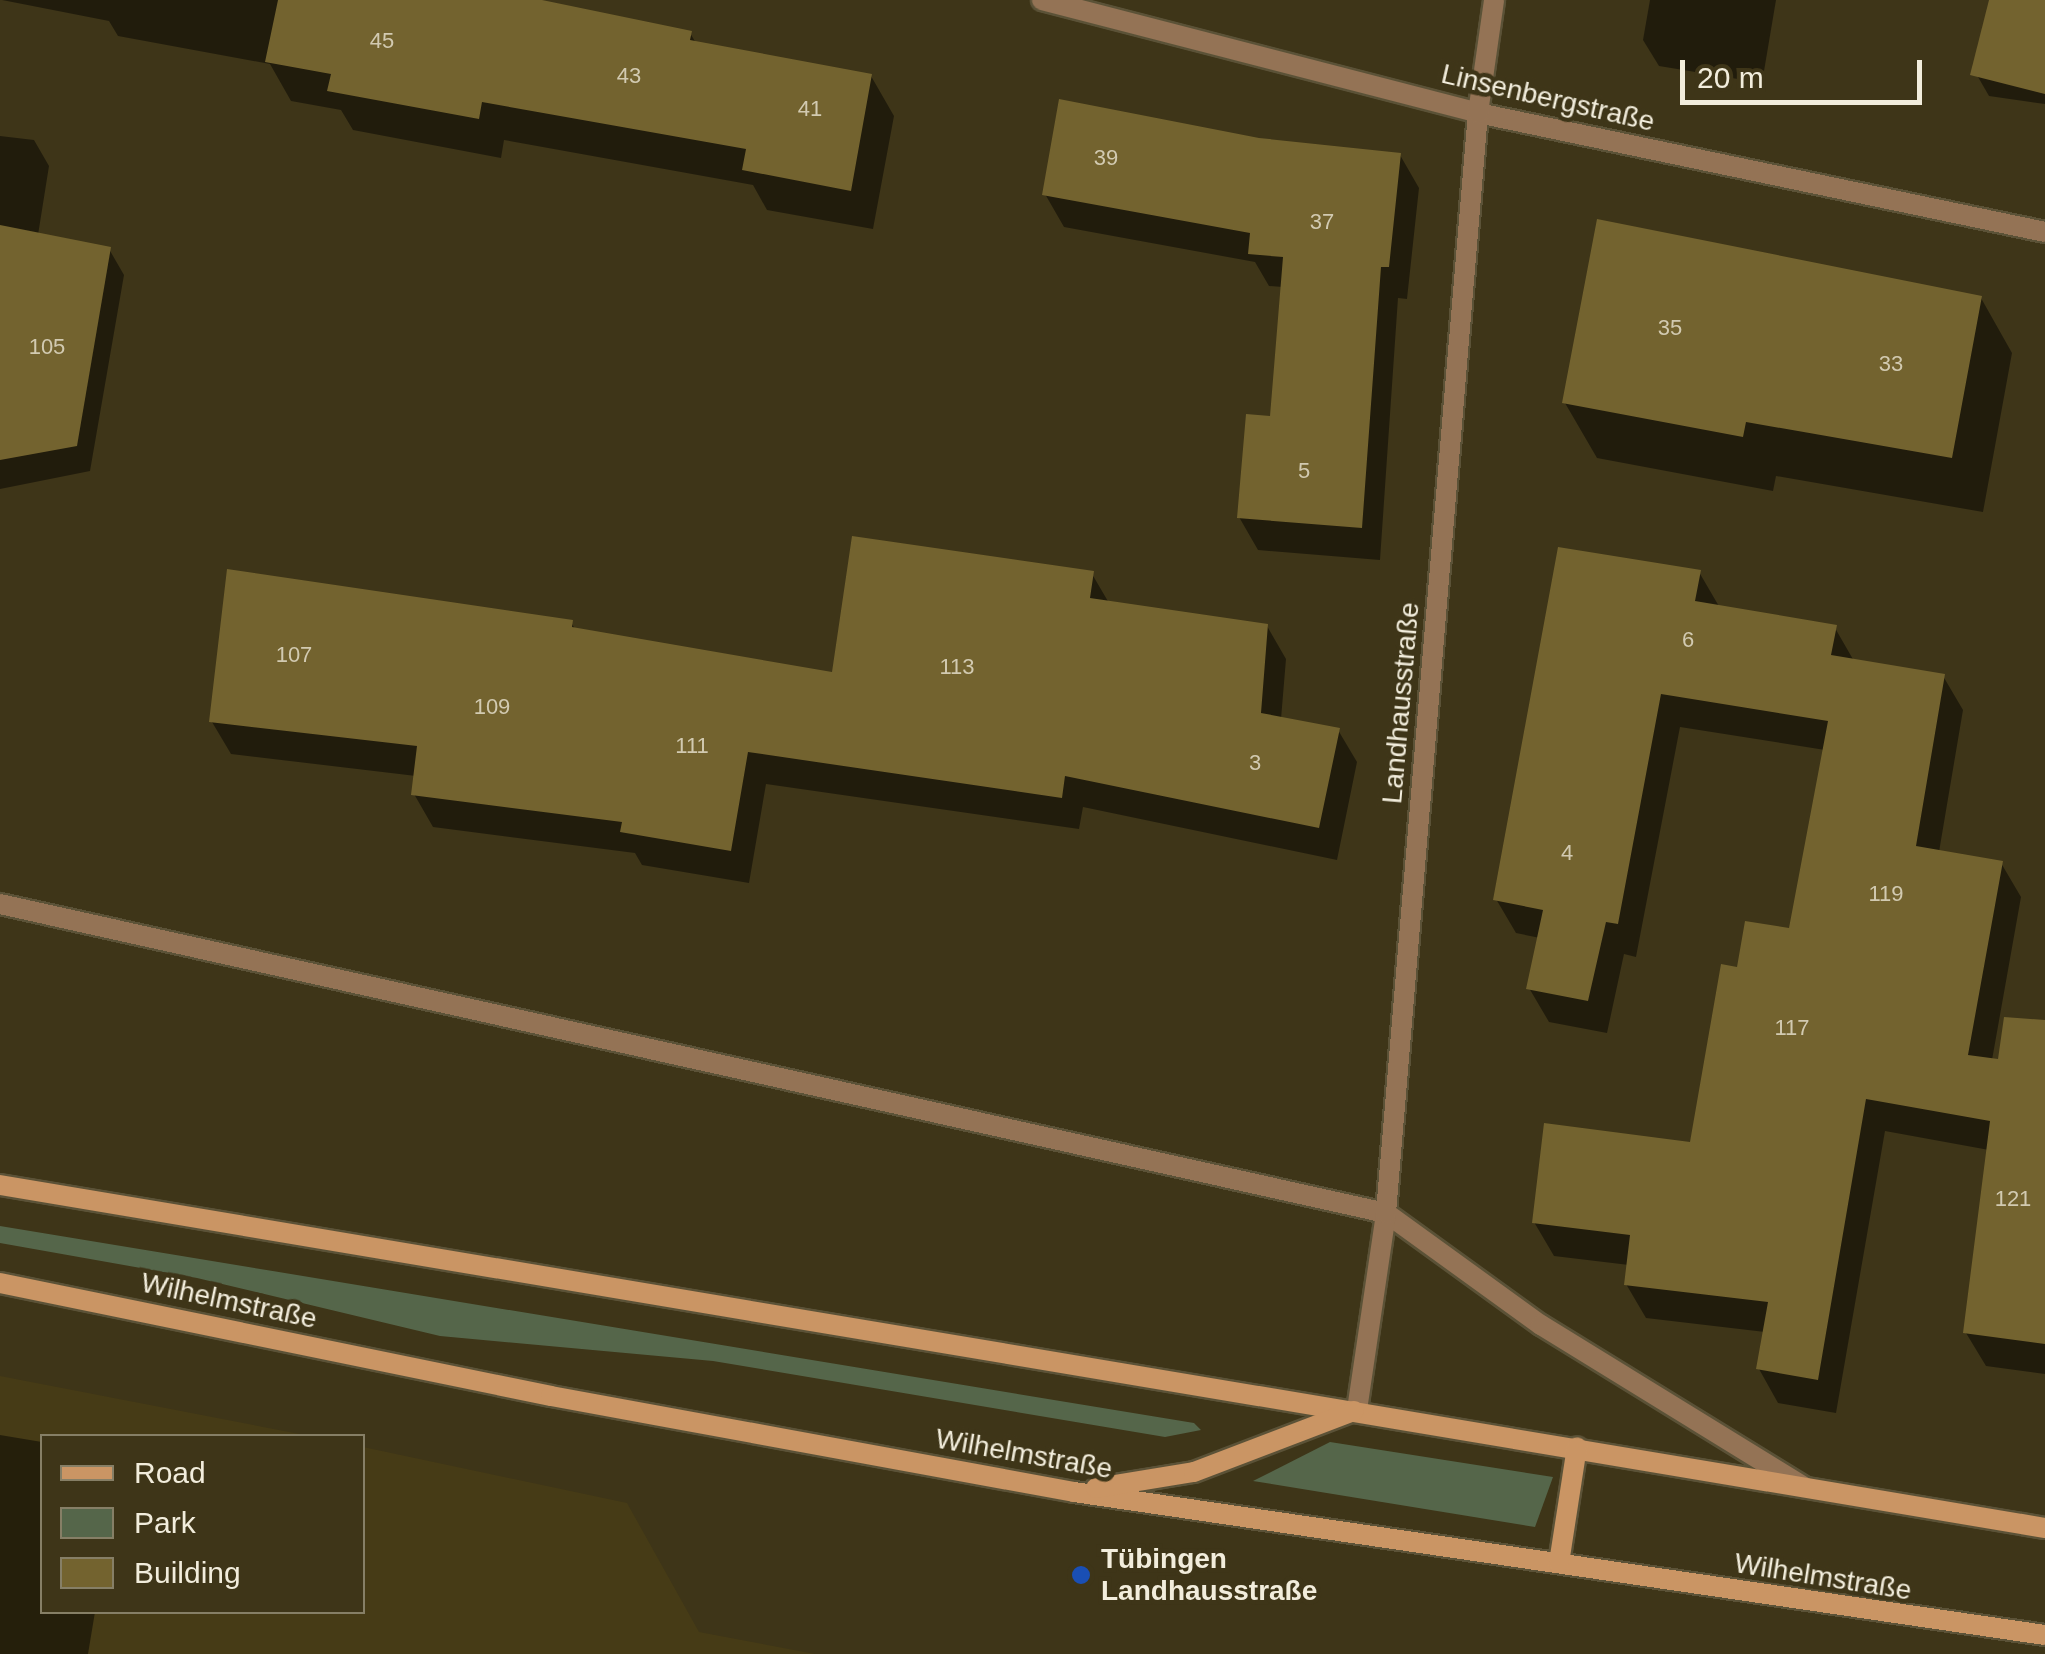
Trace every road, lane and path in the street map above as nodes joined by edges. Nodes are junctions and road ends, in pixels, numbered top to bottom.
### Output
1 (1042, 0) edge
2 (1494, 0) edge
3 (1478, 113) junction
4 (2045, 232) edge
5 (0, 904) edge
6 (0, 1186) edge
7 (1386, 1213) junction
8 (0, 1284) edge
9 (1357, 1410) junction
10 (1578, 1448) junction
11 (1805, 1488) junction
12 (1074, 1492) junction
13 (2045, 1528) edge
14 (1559, 1563) junction
15 (2045, 1635) edge

1 - 3 street, Linsenbergstraße
2 - 3 street, Landhausstraße
3 - 4 street, Linsenbergstraße
3 - 7 street, Landhausstraße
5 - 7 street
6 - 9 main road
7 - 9 street, Landhausstraße
7 - 11 street
8 - 12 main road, Wilhelmstraße
9 - 10 main road
9 - 12 main road
10 - 11 main road
10 - 14 main road
11 - 13 main road
12 - 14 main road, Wilhelmstraße
14 - 15 main road, Wilhelmstraße

